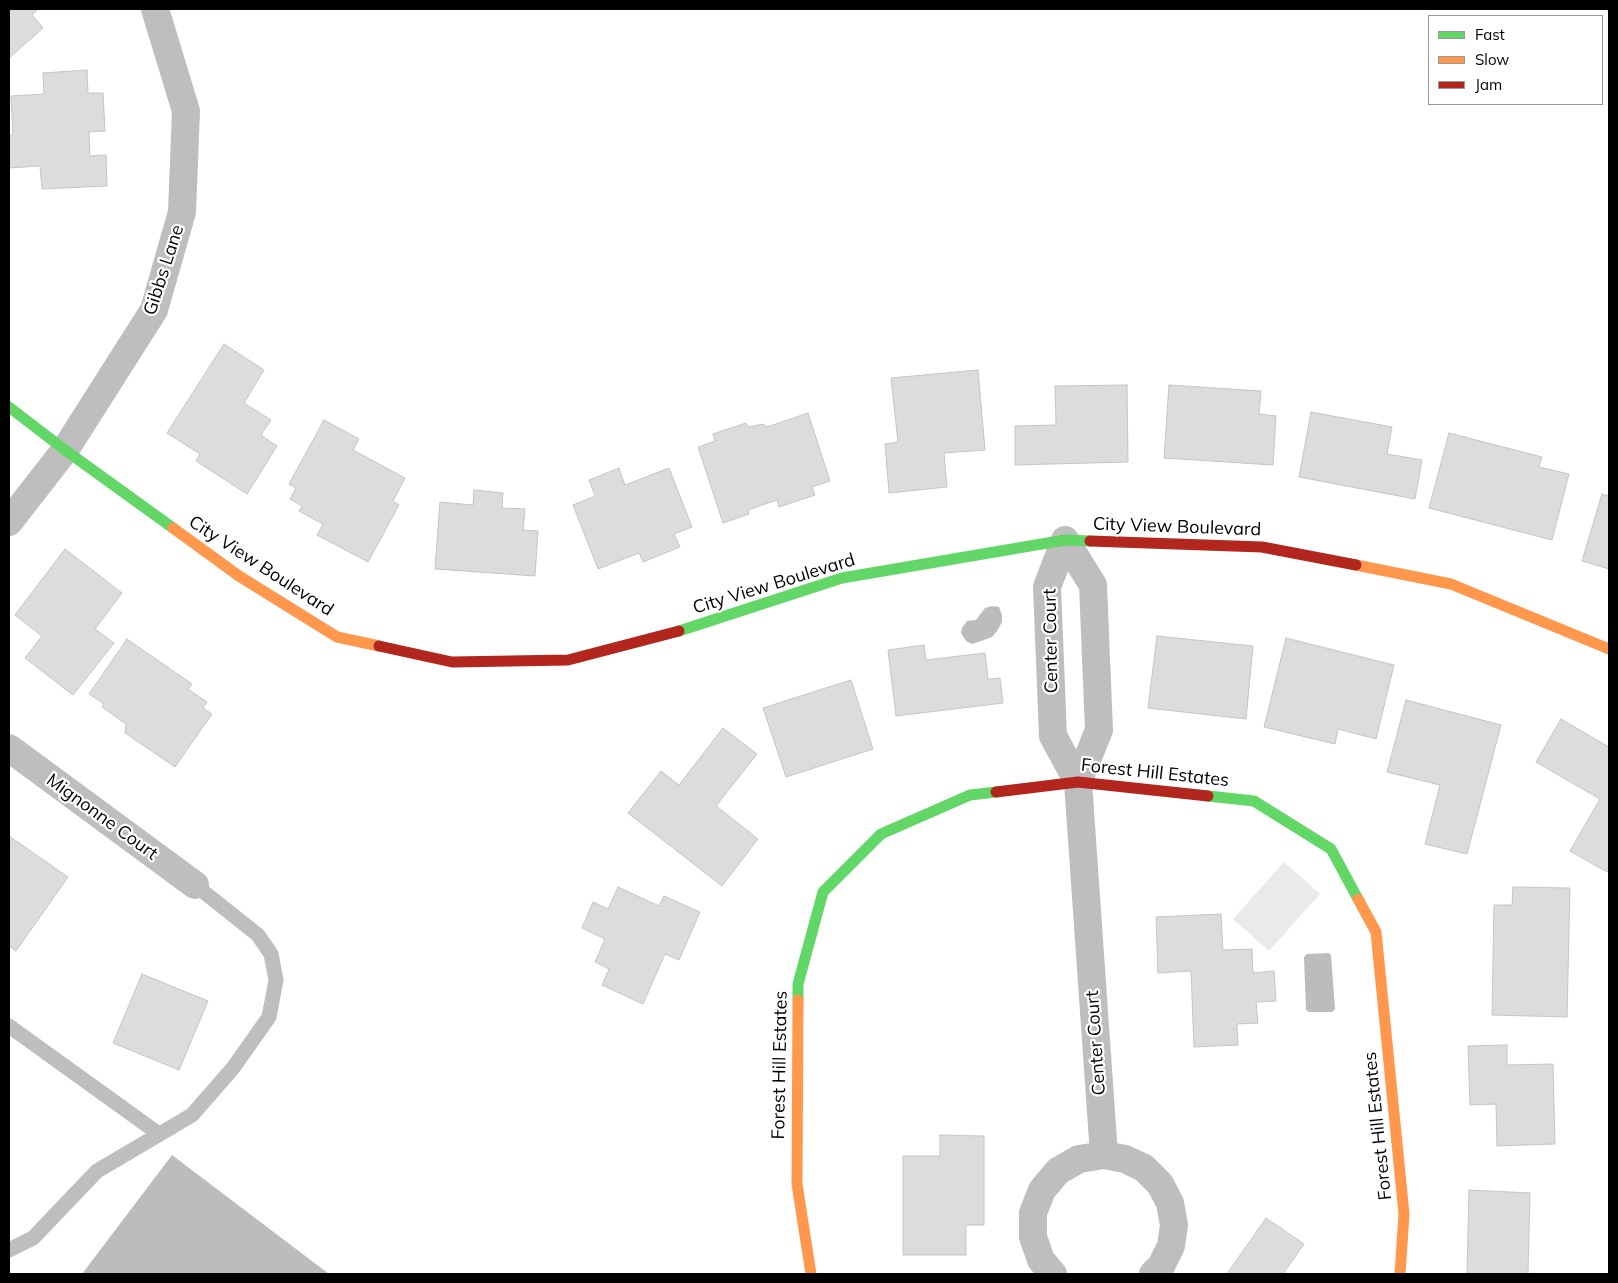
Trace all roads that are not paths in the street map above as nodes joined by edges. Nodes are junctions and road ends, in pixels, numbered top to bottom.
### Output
1 (155, 9) edge
2 (9, 407) edge
3 (65, 450) junction
4 (9, 522) edge
5 (1065, 540) junction
6 (1609, 648) edge
7 (9, 748) edge
8 (1078, 782) junction
9 (195, 885) joint
10 (9, 1026) edge
11 (159, 1134) junction
12 (1104, 1155) junction
13 (9, 1250) edge
14 (811, 1274) edge
15 (1053, 1274) edge
16 (1153, 1274) edge
17 (1400, 1274) edge

1 - 3 street, Gibbs Lane
2 - 3 street, City View Boulevard
3 - 4 street, Gibbs Lane
3 - 5 street, City View Boulevard
5 - 6 street, City View Boulevard
5 - 8 street, Center Court
5 - 8 street, Center Court
7 - 9 street, Mignonne Court
8 - 12 street, Center Court
8 - 14 street, Forest Hill Estates
8 - 17 street, Forest Hill Estates
9 - 11 lane
10 - 11 lane
11 - 13 lane
12 - 15 street
12 - 16 street

